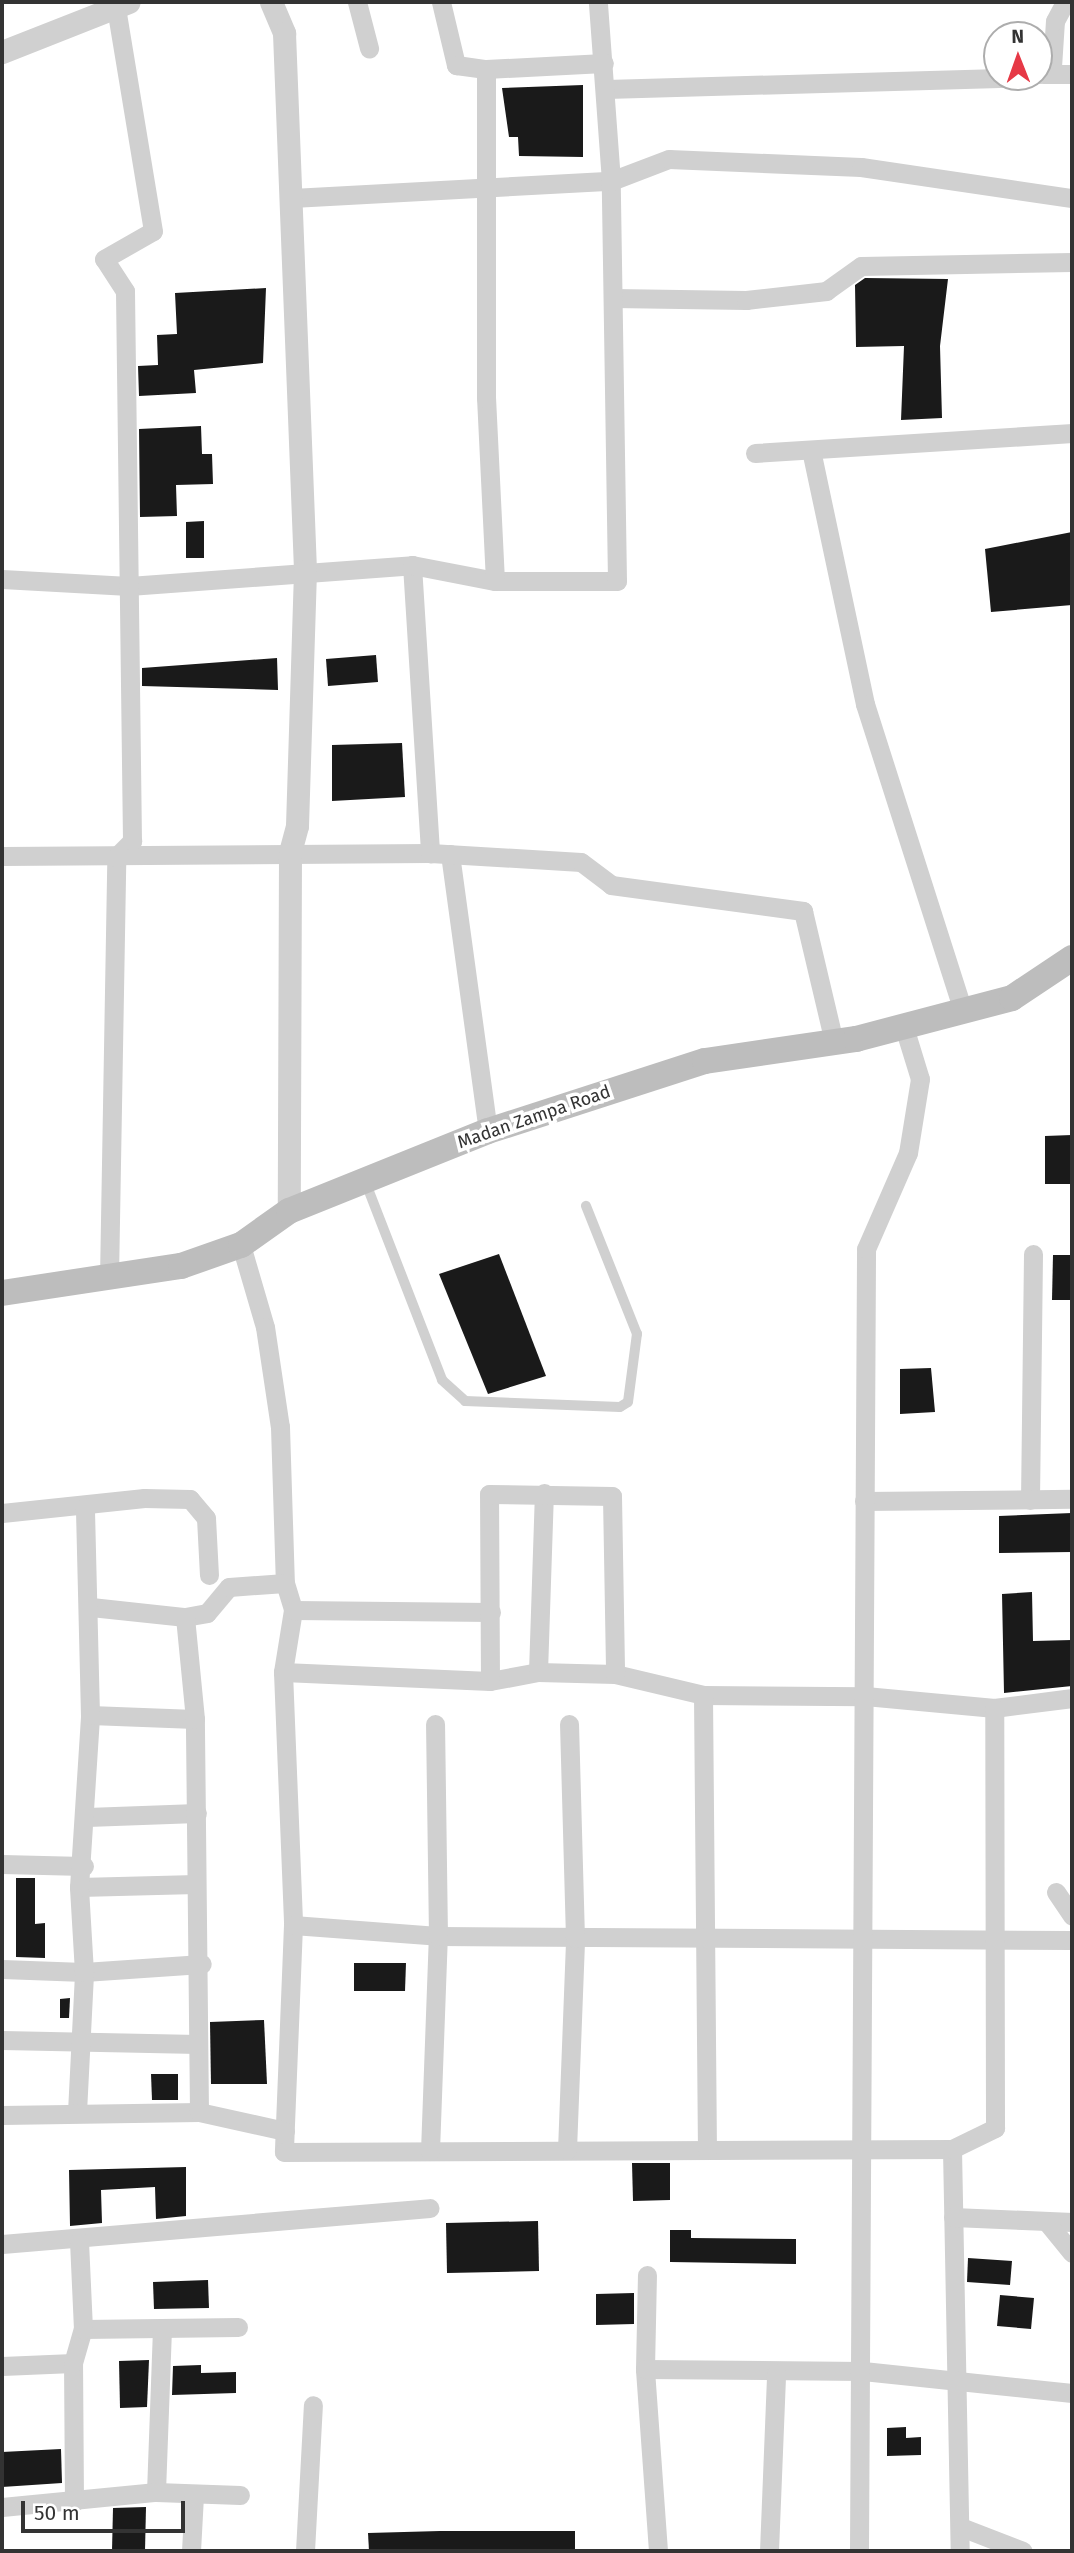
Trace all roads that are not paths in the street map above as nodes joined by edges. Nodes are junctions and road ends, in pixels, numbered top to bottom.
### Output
1 (271, 2) edge
2 (358, 2) edge
3 (441, 2) edge
4 (598, 2) edge
5 (1060, 4) edge
6 (122, 5) edge
7 (369, 48) dead end
8 (2, 52) edge
9 (1053, 59) edge
10 (604, 63) junction
11 (486, 69) junction
12 (1072, 74) edge
13 (1053, 75) edge
14 (983, 77) edge
15 (606, 89) junction
16 (611, 181) junction
17 (487, 187) junction
18 (292, 198) junction
19 (1072, 198) edge
20 (1072, 262) edge
21 (612, 298) junction
22 (1072, 433) edge
23 (811, 450) junction
24 (755, 453) dead end
25 (412, 565) junction
26 (305, 571) junction
27 (2, 579) edge
28 (495, 581) junction
29 (129, 586) junction
30 (290, 853) junction
31 (430, 853) junction
32 (450, 854) junction
33 (2, 856) edge
34 (116, 856) junction
35 (1072, 958) edge
36 (963, 1012) junction
37 (904, 1027) junction
38 (834, 1042) junction
39 (488, 1131) junction
40 (365, 1180) junction
41 (586, 1206) dead end
42 (289, 1212) junction
43 (241, 1245) junction
44 (1033, 1254) dead end
45 (109, 1279) junction
46 (2, 1293) edge
47 (544, 1493) junction
48 (1072, 1499) edge
49 (1030, 1500) junction
50 (864, 1501) junction
51 (85, 1507) junction
52 (2, 1513) edge
53 (209, 1574) dead end
54 (285, 1583) junction
55 (91, 1606) junction
56 (293, 1610) junction
57 (491, 1612) junction
58 (185, 1617) junction
59 (283, 1672) junction
60 (538, 1672) junction
61 (615, 1674) junction
62 (490, 1681) junction
63 (702, 1695) junction
64 (865, 1696) junction
65 (1072, 1698) edge
66 (995, 1707) junction
67 (90, 1715) junction
68 (195, 1719) junction
69 (435, 1724) dead end
70 (569, 1724) dead end
71 (197, 1813) junction
72 (87, 1817) junction
73 (2, 1864) edge
74 (84, 1866) junction
75 (196, 1884) junction
76 (79, 1887) junction
77 (1056, 1892) dead end
78 (1072, 1916) edge
79 (293, 1924) junction
80 (438, 1936) junction
81 (575, 1938) junction
82 (709, 1940) junction
83 (1072, 1940) edge
84 (998, 1941) junction
85 (863, 1942) junction
86 (202, 1964) junction
87 (2, 1969) edge
88 (84, 1972) junction
89 (2, 2040) edge
90 (80, 2042) junction
91 (198, 2044) junction
92 (77, 2112) junction
93 (199, 2112) junction
94 (2, 2115) edge
95 (285, 2131) junction
96 (864, 2149) junction
97 (952, 2149) junction
98 (567, 2150) junction
99 (707, 2150) junction
100 (430, 2151) junction
101 (429, 2208) dead end
102 (1072, 2212) edge
103 (953, 2217) junction
104 (1046, 2221) junction
105 (1072, 2222) edge
106 (79, 2241) junction
107 (2, 2244) edge
108 (1072, 2253) edge
109 (647, 2274) dead end
110 (238, 2327) dead end
111 (162, 2328) junction
112 (83, 2329) junction
113 (73, 2363) junction
114 (2, 2366) edge
115 (645, 2370) junction
116 (863, 2371) junction
117 (776, 2373) junction
118 (957, 2377) junction
119 (1072, 2393) edge
120 (313, 2405) dead end
121 (156, 2492) junction
122 (194, 2495) junction
123 (240, 2496) dead end
124 (74, 2502) junction
125 (2, 2507) edge
126 (961, 2527) junction
127 (191, 2551) edge
128 (305, 2551) edge
129 (658, 2551) edge
130 (769, 2551) edge
131 (859, 2551) edge
132 (960, 2551) edge
133 (1023, 2551) edge

1 - 18 street
2 - 7 street
3 - 11 street
4 - 10 street
5 - 9 street
6 - 8 street
6 - 29 street
10 - 11 street
10 - 15 street
11 - 17 street
12 - 13 street
14 - 15 street
15 - 16 street
16 - 17 street
16 - 19 street
16 - 21 street
17 - 18 street
17 - 28 street
18 - 26 street
20 - 21 street
21 - 28 street
22 - 23 street
23 - 24 street
23 - 36 street
25 - 26 street
25 - 28 street
25 - 31 street
26 - 29 street
26 - 30 street
27 - 29 street
29 - 34 street
30 - 31 street
30 - 34 street
30 - 42 street
31 - 32 street
32 - 38 street
32 - 39 street
33 - 34 street
34 - 45 street
35 - 36 main road, Madan Zampa Road
36 - 37 main road, Madan Zampa Road
37 - 38 main road, Madan Zampa Road
37 - 50 street
38 - 39 main road, Madan Zampa Road
39 - 40 main road, Madan Zampa Road
40 - 41 lane
40 - 42 main road, Madan Zampa Road
42 - 43 main road, Madan Zampa Road
43 - 45 main road, Madan Zampa Road
43 - 54 street
44 - 49 street
45 - 46 main road, Madan Zampa Road
47 - 57 street
47 - 60 street
47 - 61 street
48 - 49 street
49 - 50 street
50 - 64 street
51 - 52 street
51 - 53 street
51 - 55 street
54 - 56 street
54 - 58 street
55 - 58 street
55 - 67 street
56 - 57 street
56 - 59 street
57 - 62 street
58 - 68 street
59 - 62 street
59 - 79 street
60 - 61 street
60 - 62 street
61 - 63 street
63 - 64 street
63 - 82 street
64 - 66 street
64 - 85 street
65 - 66 street
66 - 84 street
67 - 68 street
67 - 72 street
68 - 71 street
69 - 80 street
70 - 81 street
71 - 72 street
71 - 75 street
72 - 74 street
73 - 74 street
74 - 76 street
75 - 76 street
75 - 86 street
76 - 88 street
77 - 78 street
79 - 80 street
79 - 95 street
80 - 81 street
80 - 100 street
81 - 82 street
81 - 98 street
82 - 85 street
82 - 99 street
83 - 84 street
84 - 85 street
84 - 97 street
85 - 96 street
86 - 88 street
86 - 91 street
87 - 88 street
88 - 90 street
89 - 90 street
90 - 91 street
90 - 92 street
91 - 93 street
92 - 93 street
92 - 94 street
93 - 95 street
95 - 100 street
96 - 97 street
96 - 99 street
96 - 116 street
97 - 103 street
98 - 99 street
98 - 100 street
101 - 106 street
102 - 105 street
103 - 104 street
103 - 118 street
104 - 105 street
104 - 108 street
106 - 107 street
106 - 112 street
109 - 115 street
110 - 111 street
111 - 112 street
111 - 121 street
112 - 113 street
113 - 114 street
113 - 124 street
115 - 117 street
115 - 129 street
116 - 117 street
116 - 118 street
116 - 131 street
117 - 130 street
118 - 119 street
118 - 126 street
120 - 128 street
121 - 122 street
121 - 124 street
122 - 123 street
122 - 127 street
124 - 125 street
126 - 132 street
126 - 133 street

